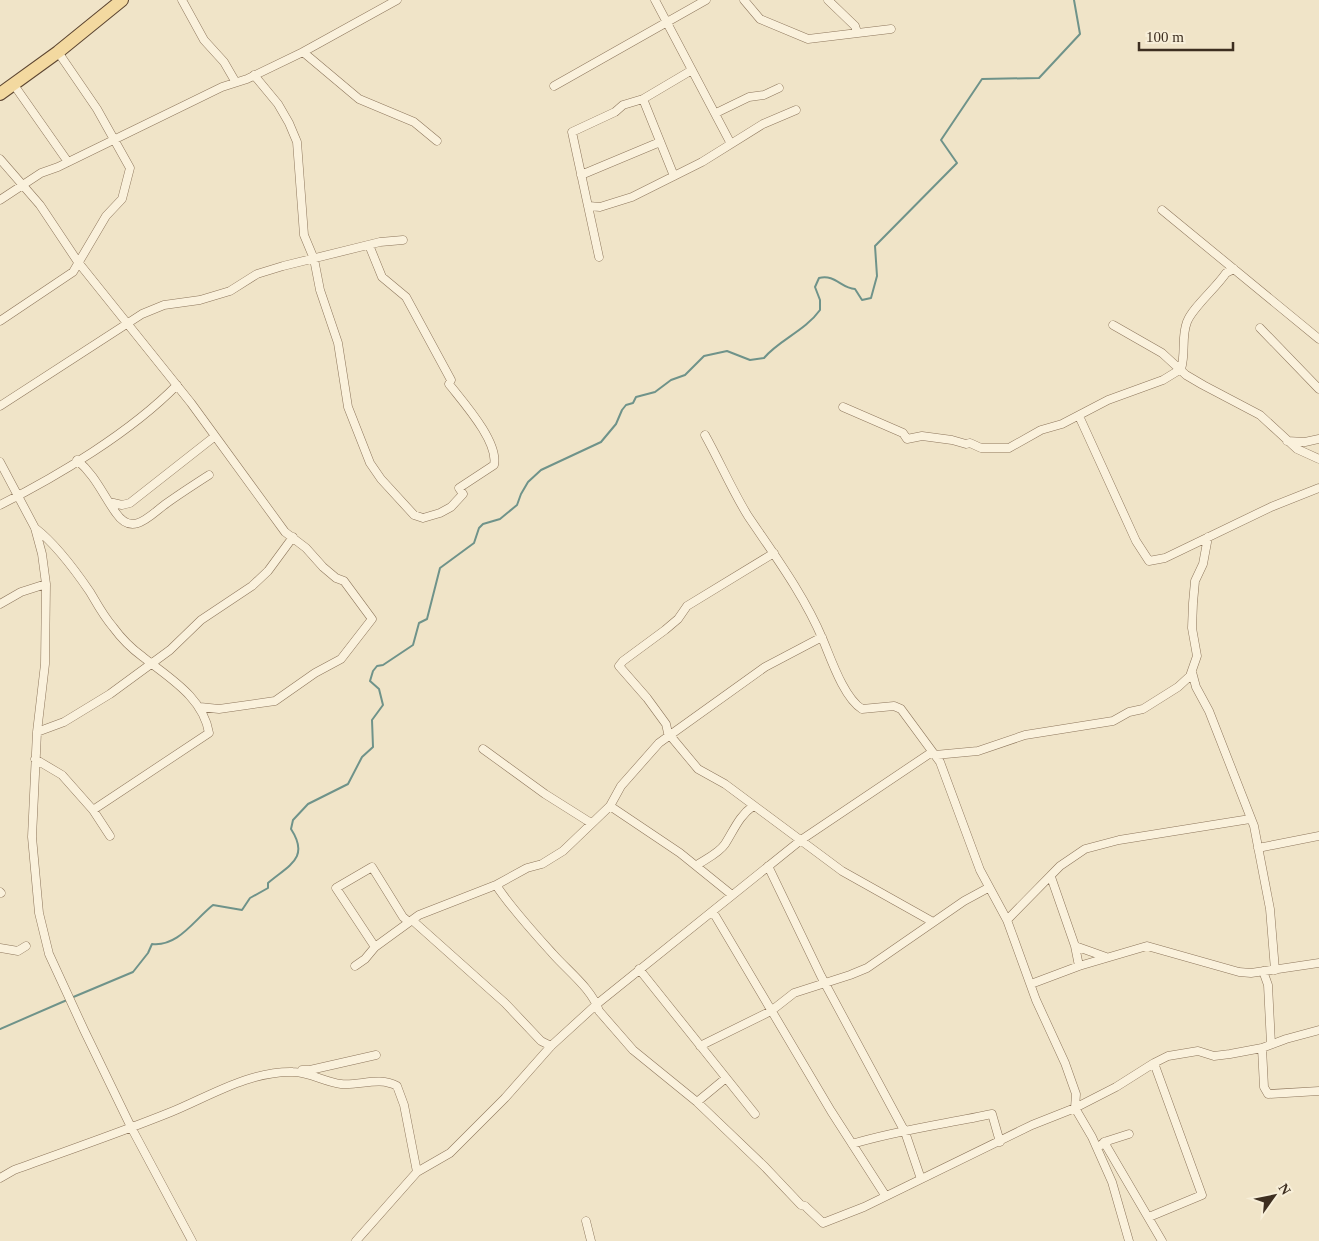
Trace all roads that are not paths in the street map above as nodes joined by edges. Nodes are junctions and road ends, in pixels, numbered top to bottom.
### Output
1 (182, 0) edge
2 (397, 0) edge
3 (655, 0) edge
4 (706, 0) edge
5 (744, 0) edge
6 (828, 0) edge
7 (118, 1) edge
8 (668, 24) junction
9 (891, 29) dead end
10 (857, 32) junction
11 (58, 52) junction
12 (303, 52) junction
13 (692, 70) junction
14 (254, 76) junction
15 (235, 81) junction
16 (14, 85) junction
17 (554, 86) dead end
18 (780, 88) dead end
19 (0, 94) edge
20 (643, 99) junction
21 (796, 110) dead end
22 (716, 113) junction
23 (115, 139) junction
24 (437, 141) dead end
25 (660, 142) junction
26 (730, 144) junction
27 (0, 159) edge
28 (68, 162) junction
29 (581, 175) junction
30 (674, 176) junction
31 (22, 185) junction
32 (0, 200) edge
33 (589, 206) junction
34 (1162, 210) dead end
35 (403, 240) dead end
36 (369, 245) junction
37 (600, 257) dead end
38 (314, 259) junction
39 (78, 262) junction
40 (1234, 269) junction
41 (0, 321) edge
42 (126, 322) junction
43 (1113, 324) dead end
44 (1260, 328) dead end
45 (1319, 339) edge
46 (1182, 369) junction
47 (177, 385) junction
48 (1319, 389) edge
49 (0, 406) edge
50 (844, 407) dead end
51 (1079, 416) junction
52 (705, 435) dead end
53 (214, 437) junction
54 (1319, 439) edge
55 (1287, 441) junction
56 (1319, 459) edge
57 (77, 460) junction
58 (0, 462) edge
59 (208, 475) dead end
60 (1319, 488) edge
61 (19, 496) junction
62 (109, 502) junction
63 (0, 505) edge
64 (34, 528) junction
65 (293, 537) junction
66 (1208, 537) junction
67 (774, 553) junction
68 (46, 584) junction
69 (0, 604) edge
70 (822, 637) junction
71 (151, 664) junction
72 (1192, 672) junction
73 (200, 707) junction
74 (37, 732) junction
75 (671, 734) junction
76 (483, 749) dead end
77 (933, 754) junction
78 (35, 759) junction
79 (610, 806) junction
80 (753, 806) junction
81 (93, 810) junction
82 (1250, 819) junction
83 (591, 823) junction
84 (110, 836) dead end
85 (1319, 836) edge
86 (801, 840) junction
87 (1258, 848) junction
88 (697, 865) junction
89 (768, 866) junction
90 (1051, 877) junction
91 (496, 884) junction
92 (988, 888) junction
93 (732, 895) junction
94 (713, 912) junction
95 (1006, 920) junction
96 (410, 921) junction
97 (933, 922) junction
98 (26, 946) dead end
99 (1075, 946) junction
100 (376, 947) junction
101 (0, 948) edge
102 (1108, 958) junction
103 (1319, 963) edge
104 (355, 966) dead end
105 (1079, 966) junction
106 (639, 969) junction
107 (1275, 970) junction
108 (1263, 971) junction
109 (826, 982) junction
110 (1031, 984) junction
111 (597, 1004) junction
112 (771, 1011) junction
113 (1319, 1030) edge
114 (1271, 1044) junction
115 (551, 1046) junction
116 (700, 1046) junction
117 (1262, 1048) junction
118 (376, 1055) dead end
119 (1154, 1062) junction
120 (295, 1072) junction
121 (726, 1078) junction
122 (1319, 1091) edge
123 (697, 1102) junction
124 (1075, 1108) junction
125 (755, 1114) dead end
126 (131, 1127) junction
127 (905, 1132) junction
128 (1129, 1134) dead end
129 (1000, 1142) junction
130 (1104, 1142) junction
131 (852, 1144) junction
132 (1098, 1148) junction
133 (417, 1172) junction
134 (0, 1178) edge
135 (921, 1179) junction
136 (885, 1195) junction
137 (1149, 1217) junction
138 (586, 1221) dead end
139 (192, 1241) edge
140 (356, 1241) edge
141 (591, 1241) edge
142 (1130, 1241) edge
143 (1162, 1241) edge

1 - 15 street
2 - 12 street
3 - 8 street
4 - 8 street
5 - 10 street
6 - 10 street
7 - 11 main road
8 - 13 street
8 - 17 street
9 - 10 street
11 - 16 main road
11 - 23 street
12 - 14 street
12 - 24 street
13 - 20 street
13 - 22 street
14 - 15 street
14 - 38 street
15 - 23 street
16 - 19 main road
16 - 28 street
18 - 22 street
20 - 25 street
20 - 29 street
21 - 26 street
22 - 26 street
23 - 28 street
23 - 39 street
25 - 29 street
25 - 30 street
26 - 30 street
27 - 31 street
28 - 31 street
29 - 33 street
30 - 33 street
31 - 32 street
31 - 39 street
33 - 37 street
34 - 40 street
35 - 36 street
36 - 38 street
36 - 38 street
38 - 42 street
39 - 41 street
39 - 42 street
40 - 45 street
40 - 46 street
42 - 47 street
42 - 49 street
43 - 46 street
44 - 48 street
46 - 51 street
46 - 55 street
47 - 53 street
47 - 57 street
50 - 51 street
51 - 66 street
52 - 67 street
53 - 62 street
53 - 65 street
54 - 55 street
55 - 56 street
57 - 61 street
57 - 62 street
58 - 61 street
59 - 62 street
60 - 66 street
61 - 63 street
61 - 64 street
64 - 68 street
64 - 71 street
65 - 71 street
65 - 73 street
66 - 72 street
67 - 70 street
67 - 75 street
68 - 69 street
68 - 74 street
70 - 75 street
70 - 77 street
71 - 73 street
71 - 74 street
72 - 77 street
72 - 82 street
73 - 81 street
74 - 78 street
75 - 79 street
75 - 80 street
76 - 83 street
77 - 86 street
77 - 92 street
78 - 81 street
78 - 126 street
79 - 83 street
79 - 88 street
80 - 86 street
80 - 88 street
81 - 84 street
82 - 87 street
82 - 90 street
83 - 91 street
85 - 87 street
86 - 89 street
86 - 97 street
87 - 107 street
88 - 93 street
89 - 93 street
89 - 109 street
90 - 95 street
90 - 99 street
91 - 96 street
91 - 111 street
92 - 95 street
92 - 97 street
93 - 94 street
94 - 106 street
94 - 112 street
95 - 110 street
96 - 100 street
96 - 100 street
96 - 115 street
97 - 109 street
98 - 101 street
99 - 102 street
99 - 105 street
100 - 104 street
102 - 105 street
102 - 108 street
103 - 107 street
105 - 110 street
106 - 111 street
106 - 116 street
107 - 108 street
108 - 114 street
109 - 112 street
109 - 127 street
110 - 124 street
111 - 115 street
111 - 123 street
112 - 116 street
112 - 131 street
113 - 114 street
114 - 117 street
115 - 133 street
116 - 121 street
117 - 119 street
117 - 122 street
118 - 120 street
119 - 124 street
119 - 137 street
120 - 126 street
120 - 133 street
121 - 123 street
121 - 125 street
123 - 136 street
124 - 129 street
124 - 132 street
126 - 134 street
126 - 139 street
127 - 129 street
127 - 131 street
127 - 135 street
128 - 130 street
129 - 135 street
130 - 132 street
130 - 137 street
131 - 136 street
132 - 142 street
133 - 140 street
135 - 136 street
137 - 143 street
138 - 141 street

